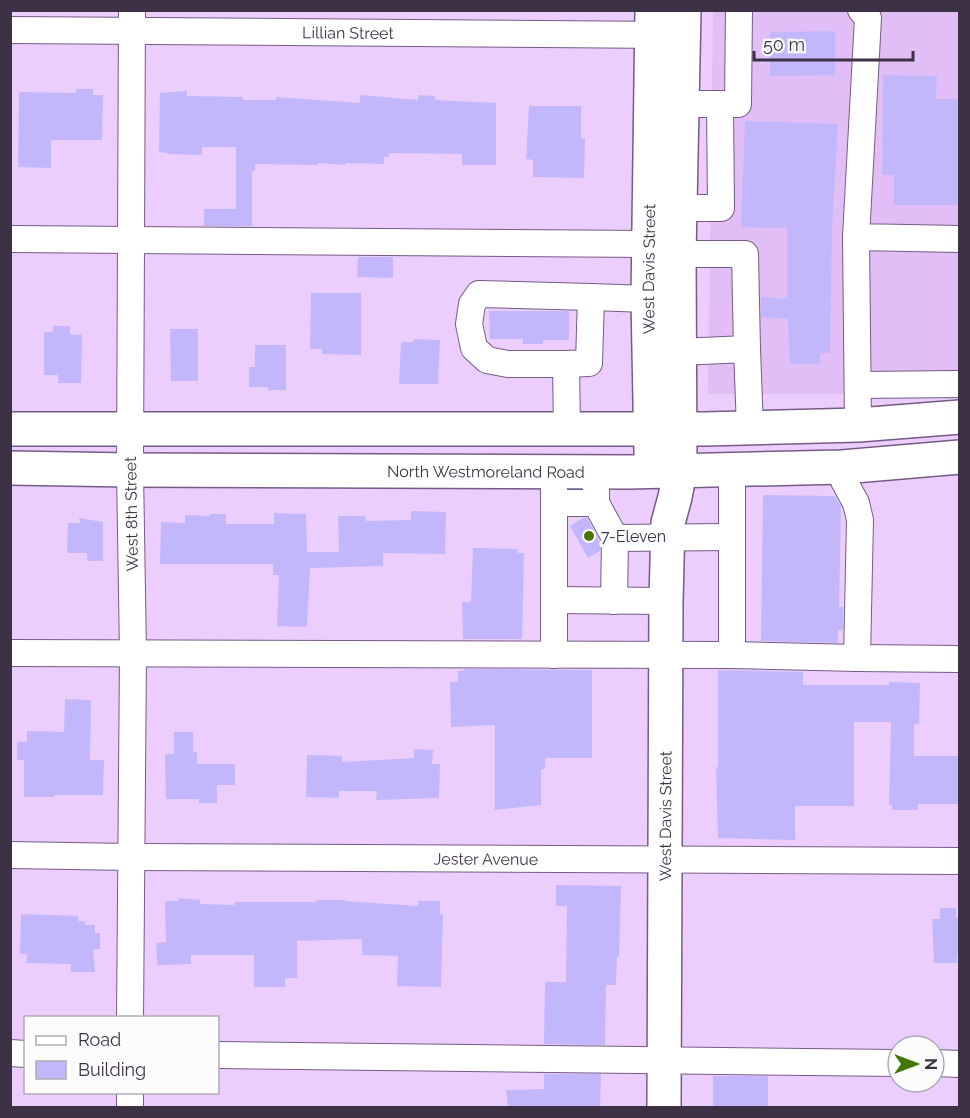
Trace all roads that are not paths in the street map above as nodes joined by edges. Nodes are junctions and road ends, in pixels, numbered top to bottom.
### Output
1 (739, 10) edge
2 (861, 10) edge
3 (132, 21) edge
4 (652, 23) edge
5 (684, 23) edge
6 (10, 30) edge
7 (682, 104) junction
8 (720, 104) junction
9 (680, 208) junction
10 (856, 237) junction
11 (10, 239) edge
12 (960, 239) edge
13 (130, 240) junction
14 (664, 249) junction
15 (591, 297) junction
16 (648, 299) junction
17 (747, 350) junction
18 (679, 352) junction
19 (566, 363) junction
20 (960, 384) edge
21 (858, 385) junction
22 (960, 417) edge
23 (858, 425) junction
24 (750, 428) junction
25 (10, 429) edge
26 (130, 429) junction
27 (567, 429) junction
28 (665, 430) junction
29 (960, 457) edge
30 (850, 466) junction
31 (10, 468) edge
32 (732, 469) junction
33 (129, 470) junction
34 (665, 471) junction
35 (554, 487) junction
36 (596, 487) junction
37 (668, 530) junction
38 (732, 537) junction
39 (615, 538) junction
40 (554, 600) junction
41 (615, 601) junction
42 (666, 602) junction
43 (10, 653) edge
44 (133, 654) junction
45 (554, 655) junction
46 (666, 655) junction
47 (732, 655) junction
48 (857, 658) junction
49 (960, 659) edge
50 (10, 855) edge
51 (131, 857) junction
52 (665, 860) junction
53 (960, 861) edge
54 (130, 1016) edge
55 (219, 1055) edge
56 (664, 1061) junction
57 (886, 1063) edge
58 (664, 1107) edge

1 - 8 street
2 - 10 street
3 - 4 street, Lillian Street
3 - 6 street, Lillian Street
3 - 13 street, West 8th Street
4 - 5 street, Lillian Street
4 - 14 main road, West Davis Street
5 - 7 main road, West Davis Street
7 - 8 street
7 - 9 main road, West Davis Street
8 - 9 street
9 - 14 main road, West Davis Street
10 - 12 street
10 - 21 street
11 - 13 street
13 - 14 street
13 - 26 street, West 8th Street
14 - 16 main road, West Davis Street
14 - 17 street
14 - 18 main road, West Davis Street
15 - 16 street
15 - 19 street
15 - 19 street
16 - 28 main road, West Davis Street
17 - 18 street
17 - 24 street
18 - 28 main road, West Davis Street
19 - 27 street
20 - 21 street
21 - 23 street
22 - 23 main road
23 - 24 main road
23 - 30 main road
24 - 28 main road
25 - 26 main road
26 - 27 main road
26 - 33 street, West 8th Street
27 - 28 main road
28 - 34 main road, West Davis Street
29 - 30 main road, North Westmoreland Road
30 - 32 main road, North Westmoreland Road
30 - 48 street
31 - 33 main road, North Westmoreland Road
32 - 34 main road, North Westmoreland Road
32 - 38 street
33 - 35 main road, North Westmoreland Road
33 - 44 street, West 8th Street
34 - 36 main road, North Westmoreland Road
34 - 37 main road, West Davis Street
35 - 36 main road, North Westmoreland Road
35 - 40 street
36 - 39 street
37 - 38 street
37 - 39 street
37 - 42 main road, West Davis Street
38 - 47 street
39 - 41 street
40 - 41 street
40 - 45 street
41 - 42 street
42 - 46 main road, West Davis Street
43 - 44 street
44 - 45 street
44 - 51 street, West 8th Street
45 - 46 street
46 - 47 street
46 - 52 main road, West Davis Street
47 - 48 street
48 - 49 street
50 - 51 street, Jester Avenue
51 - 52 street, Jester Avenue
51 - 54 street, West 8th Street
52 - 53 street, Jester Avenue
52 - 56 main road, West Davis Street
55 - 56 street
56 - 57 street
56 - 58 main road, West Davis Street

